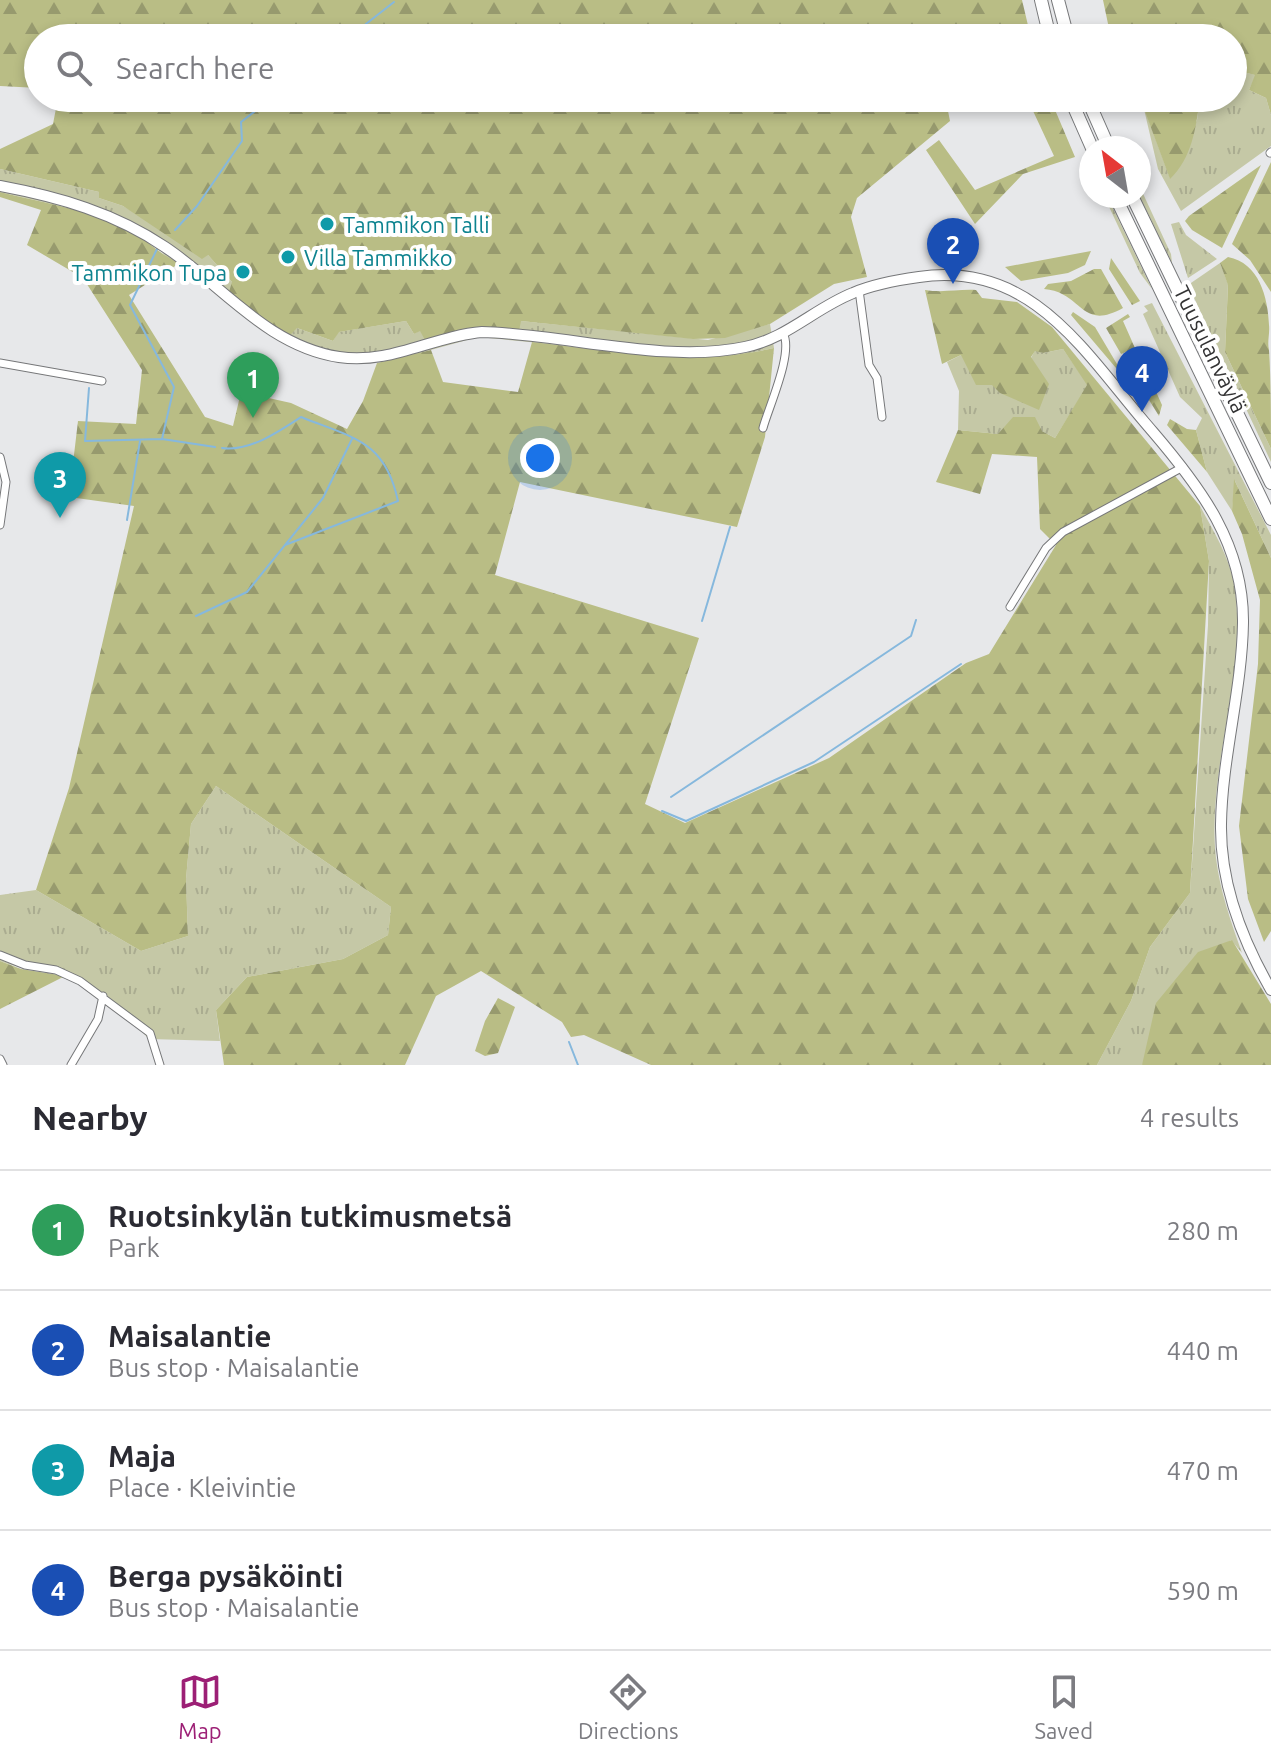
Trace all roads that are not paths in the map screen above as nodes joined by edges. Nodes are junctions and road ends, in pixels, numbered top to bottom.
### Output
1 (1041, 0) edge
2 (1058, 0) edge
3 (1047, 24) edge
4 (1064, 24) edge
5 (1076, 112) edge
6 (1093, 112) edge
7 (1087, 136) edge
8 (1104, 136) edge
9 (0, 186) edge
10 (1121, 208) edge
11 (1138, 208) edge
12 (859, 290) junction
13 (783, 333) junction
14 (0, 363) edge
15 (102, 381) dead end
16 (882, 417) dead end
17 (763, 428) dead end
18 (0, 457) edge
19 (1183, 467) junction
20 (1271, 483) edge
21 (1271, 519) edge
22 (0, 525) edge
23 (1010, 607) dead end
24 (0, 955) edge
25 (1271, 990) edge
26 (103, 996) junction
27 (0, 1059) edge
28 (3, 1065) edge
29 (71, 1065) edge
30 (160, 1065) edge

1 - 3 highway
2 - 4 highway
5 - 7 highway
6 - 8 highway
9 - 13 main road
10 - 21 highway, Tuusulanväylä
11 - 20 highway, Tuusulanväylä
12 - 13 main road
12 - 16 street
12 - 19 main road
13 - 17 street
14 - 15 street
18 - 22 street
19 - 23 street
19 - 25 main road
24 - 26 street
26 - 29 street
26 - 30 street
27 - 28 street

